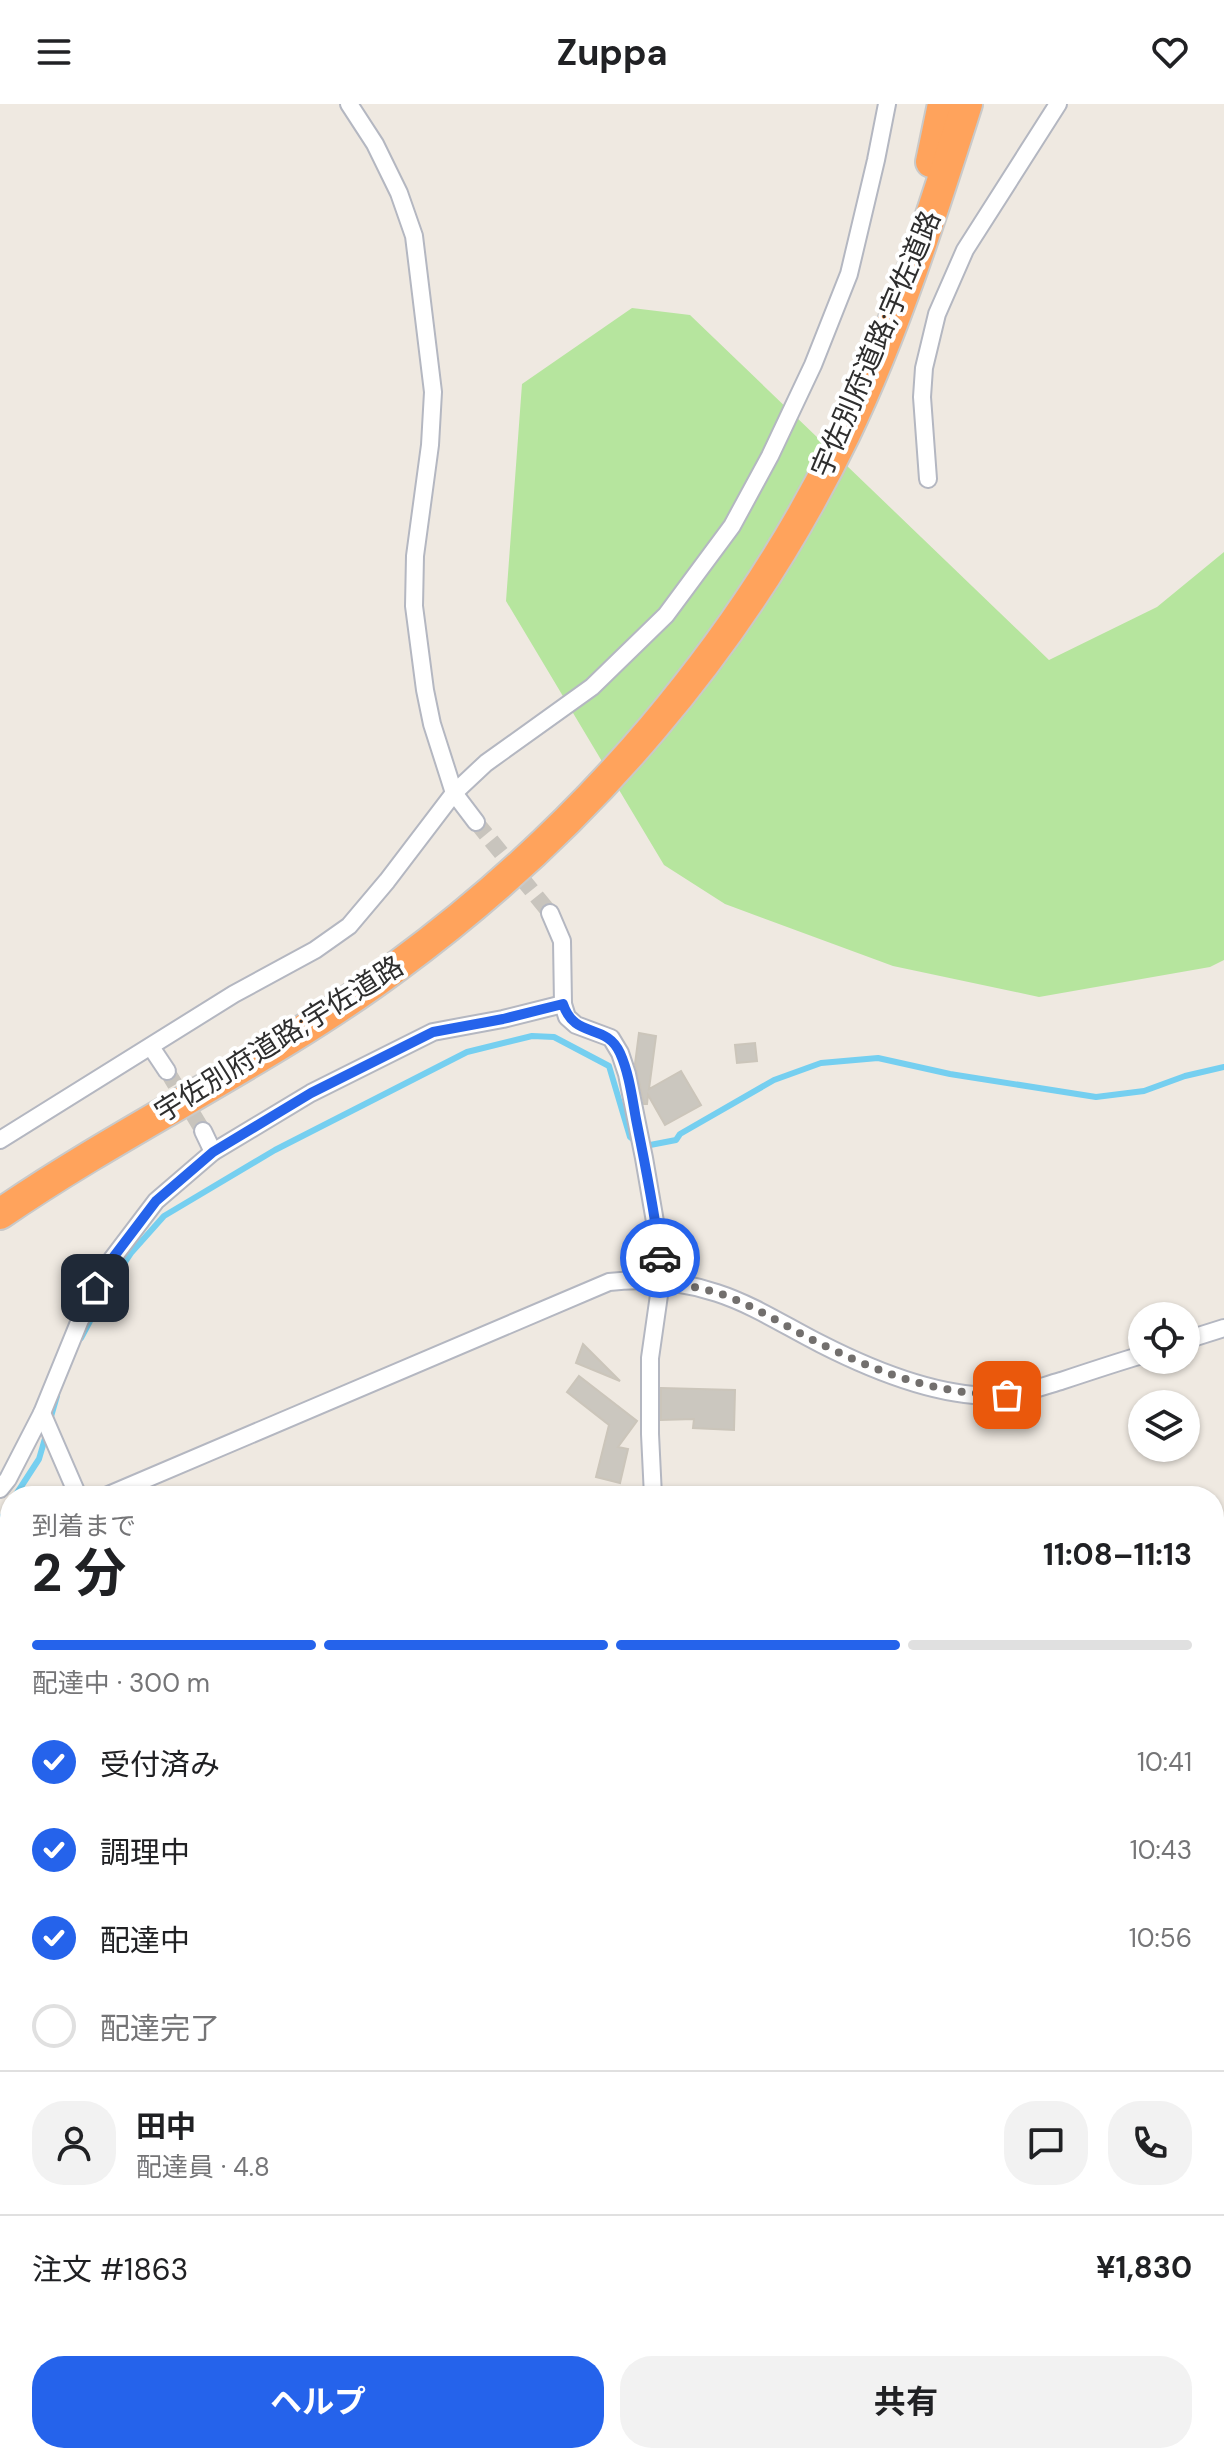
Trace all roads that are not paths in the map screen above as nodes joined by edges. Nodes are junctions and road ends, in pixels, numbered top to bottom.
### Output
1 (349, 104) edge
2 (887, 104) edge
3 (943, 104) edge
4 (967, 104) edge
5 (1058, 104) edge
6 (846, 431) junction
7 (928, 479) dead end
8 (454, 793) junction
9 (476, 822) tunnel mouth
10 (550, 913) tunnel mouth
11 (563, 1004) junction
12 (151, 1047) junction
13 (167, 1071) tunnel mouth
14 (203, 1131) tunnel mouth
15 (0, 1140) edge
16 (213, 1152) junction
17 (0, 1214) edge
18 (661, 1281) junction
19 (1224, 1328) edge
20 (1200, 1336) edge
21 (1128, 1360) edge
22 (42, 1413) junction
23 (2, 1486) edge
24 (74, 1486) edge
25 (129, 1486) edge
26 (653, 1486) edge

1 - 8 street
2 - 8 street
3 - 6 highway
4 - 6 highway, 宇佐別府道路;宇佐道路
5 - 7 street
6 - 17 highway, 宇佐別府道路;宇佐道路
8 - 9 street
8 - 12 street
10 - 11 street
11 - 16 street
11 - 18 street
12 - 13 street
12 - 15 street
14 - 16 street
16 - 22 street
18 - 21 street
18 - 25 street
18 - 26 street
19 - 20 street
22 - 23 street
22 - 24 street

